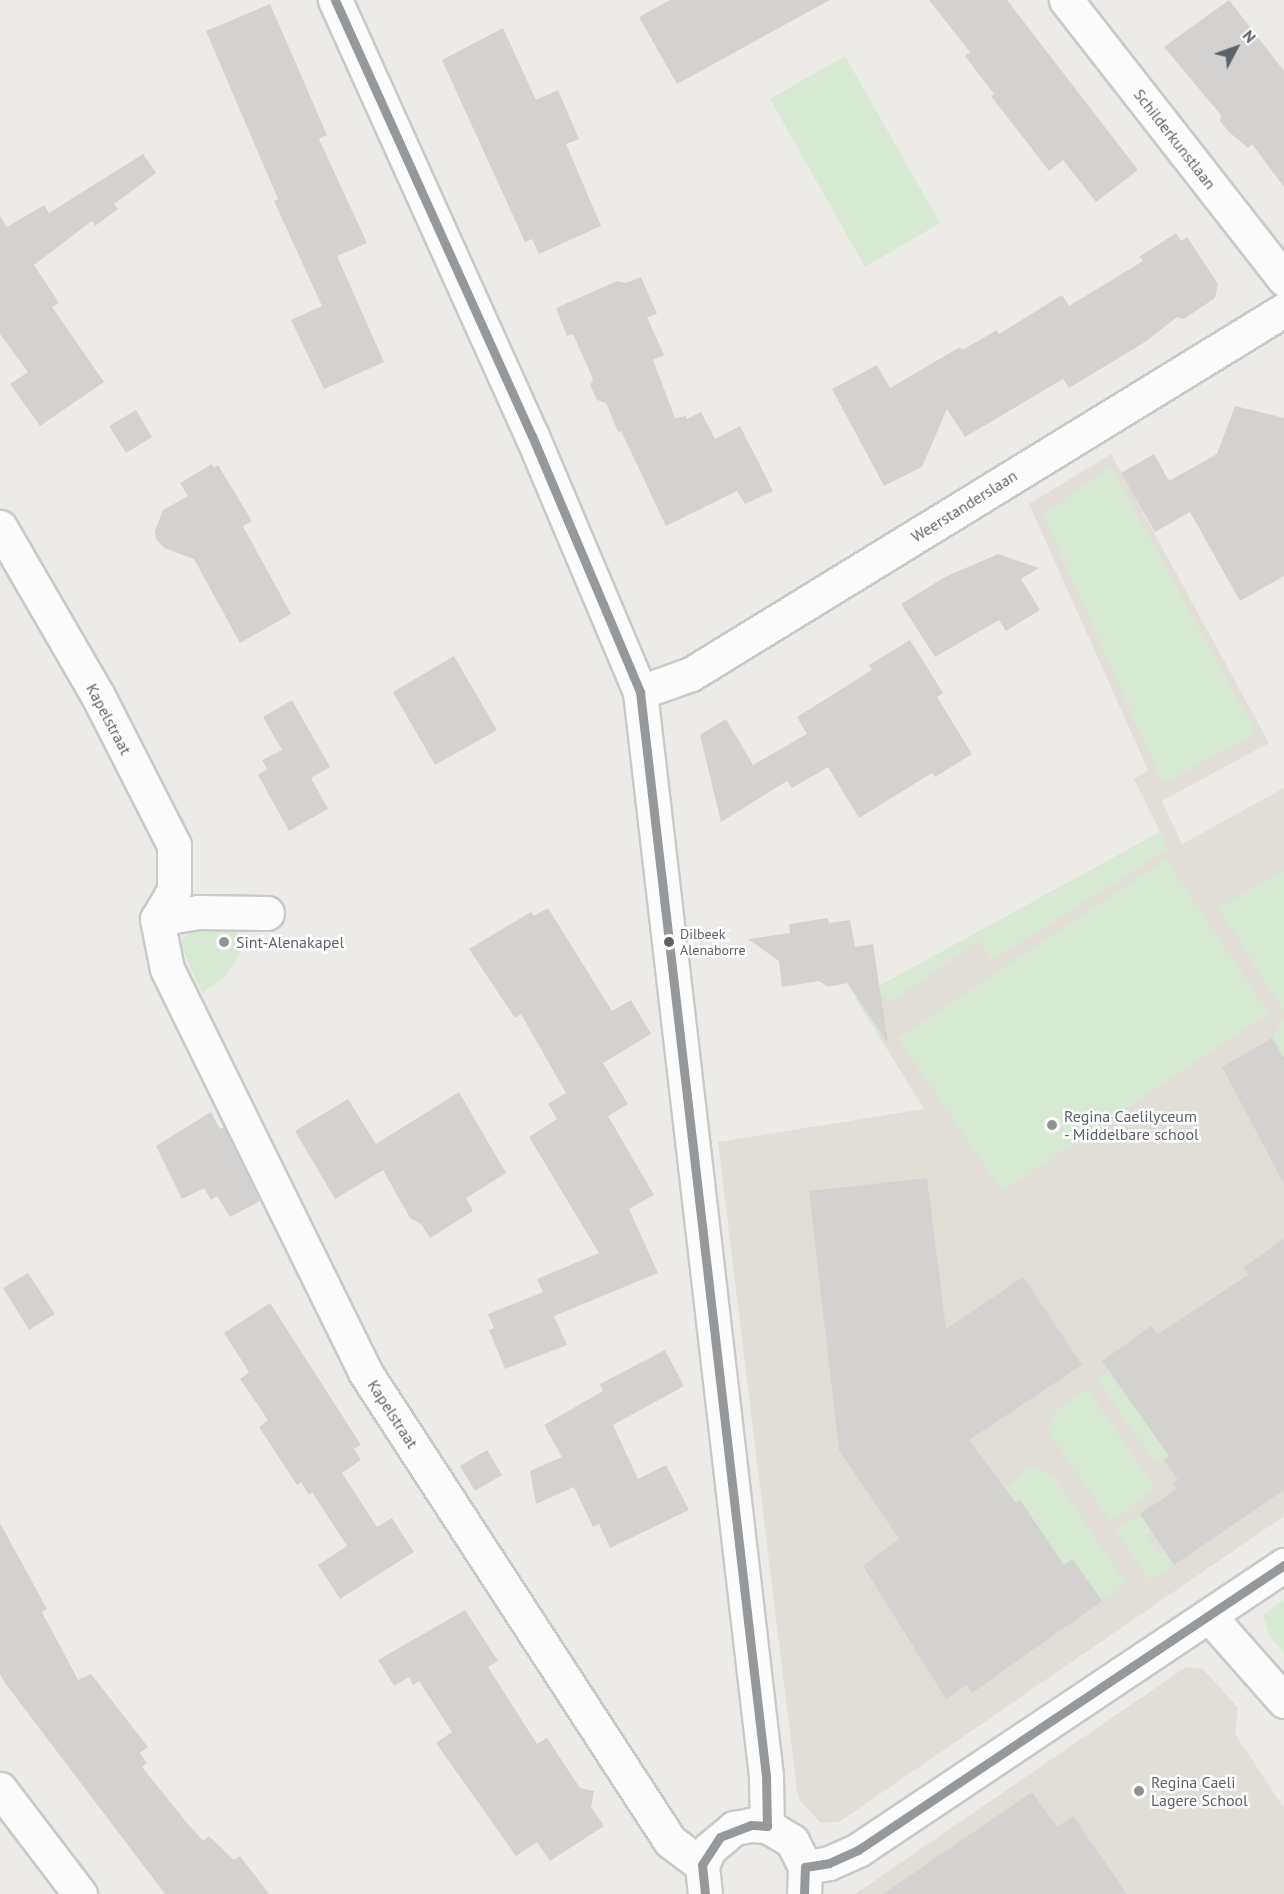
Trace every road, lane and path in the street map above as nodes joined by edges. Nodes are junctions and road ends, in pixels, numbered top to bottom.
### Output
1 (336, 0) edge
2 (1066, 0) edge
3 (1284, 279) edge
4 (1284, 310) edge
5 (0, 527) edge
6 (640, 692) junction
7 (267, 914) dead end
8 (157, 920) junction
9 (1284, 1565) edge
10 (1210, 1617) junction
11 (1284, 1701) edge
12 (0, 1789) edge
13 (767, 1826) junction
14 (704, 1879) edge
15 (805, 1881) edge
16 (80, 1894) edge

1 - 6 street
2 - 3 street, Schilderkunstlaan
4 - 6 street, Weerstanderslaan
5 - 8 street, Kapelstraat
6 - 13 street
7 - 8 street
8 - 14 street, Kapelstraat
9 - 10 street
10 - 11 street
10 - 15 street
12 - 16 street
13 - 14 street
13 - 15 street

